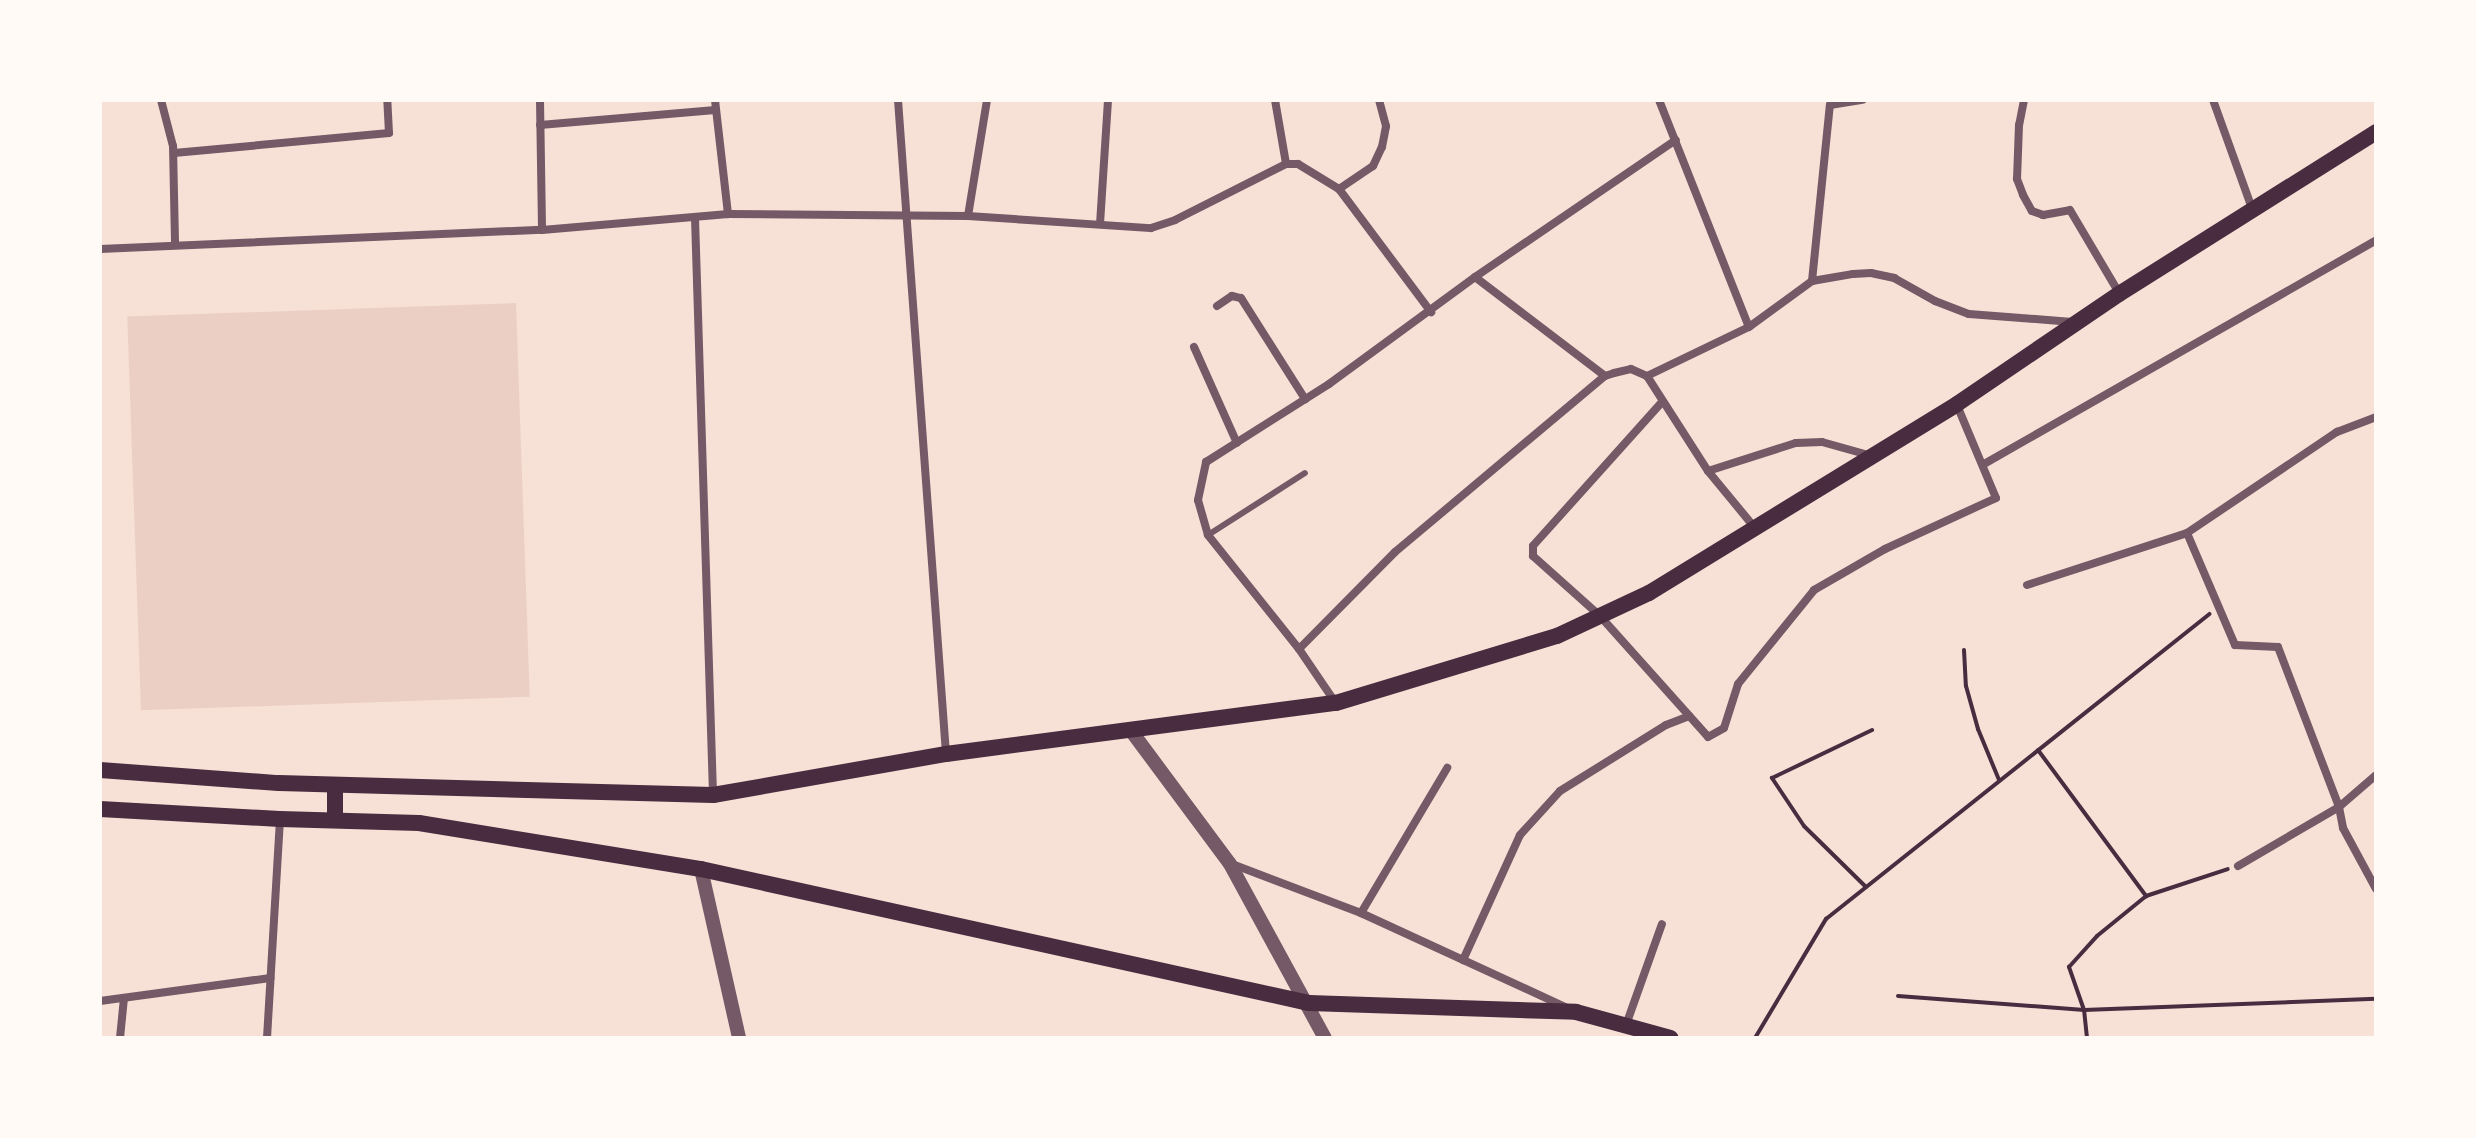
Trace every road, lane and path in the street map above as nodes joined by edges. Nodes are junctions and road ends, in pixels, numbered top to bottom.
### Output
1 (161, 100) edge
2 (387, 100) edge
3 (540, 100) edge
4 (715, 100) edge
5 (898, 100) edge
6 (987, 100) edge
7 (1108, 100) edge
8 (1275, 100) edge
9 (1379, 100) edge
10 (1659, 100) edge
11 (1863, 100) edge
12 (2024, 100) edge
13 (2213, 100) edge
14 (715, 110) junction
15 (540, 125) junction
16 (2376, 132) edge
17 (1676, 140) junction
18 (174, 153) junction
19 (1286, 164) junction
20 (1339, 189) junction
21 (2254, 212) junction
22 (728, 214) junction
23 (907, 215) junction
24 (968, 216) junction
25 (695, 218) junction
26 (1100, 224) junction
27 (542, 230) junction
28 (2376, 240) edge
29 (175, 244) junction
30 (100, 249) edge
31 (1475, 277) junction
32 (1812, 281) junction
33 (2119, 294) junction
34 (1217, 306) dead end
35 (1431, 312) junction
36 (2076, 322) junction
37 (1749, 327) junction
38 (1194, 347) dead end
39 (1605, 376) junction
40 (1647, 376) junction
41 (1305, 399) junction
42 (1662, 402) junction
43 (1957, 404) junction
44 (2376, 417) edge
45 (1237, 443) junction
46 (1872, 456) junction
47 (1984, 464) junction
48 (1708, 471) junction
49 (1305, 473) dead end
50 (1755, 528) junction
51 (2187, 533) junction
52 (1208, 535) junction
53 (2027, 585) dead end
54 (2218, 607) junction
55 (1600, 616) junction
56 (1299, 649) junction
57 (1964, 650) dead end
58 (1336, 703) junction
59 (1689, 716) junction
60 (1872, 730) dead end
61 (1132, 732) junction
62 (2038, 750) junction
63 (946, 754) junction
64 (1447, 768) dead end
65 (100, 770) edge
66 (2376, 775) edge
67 (1999, 780) junction
68 (335, 785) junction
69 (713, 795) junction
70 (2339, 807) junction
71 (100, 809) edge
72 (280, 819) junction
73 (335, 820) junction
74 (1230, 864) junction
75 (2238, 866) joint
76 (701, 869) junction
77 (1866, 887) junction
78 (2376, 889) edge
79 (2146, 896) junction
80 (1361, 913) junction
81 (1662, 924) dead end
82 (1463, 960) junction
83 (270, 978) junction
84 (1898, 996) dead end
85 (124, 998) junction
86 (2376, 999) edge
87 (100, 1001) edge
88 (1309, 1003) junction
89 (2084, 1010) junction
90 (1576, 1012) junction
91 (1626, 1026) junction
92 (120, 1038) edge
93 (267, 1038) edge
94 (739, 1038) edge
95 (1325, 1038) edge
96 (1671, 1038) edge
97 (1755, 1038) edge
98 (2087, 1038) edge

1 - 18 street
2 - 18 street
3 - 15 street
4 - 14 street
5 - 23 street
6 - 24 street
7 - 26 street
8 - 19 street
9 - 20 street
10 - 17 street
11 - 32 street
12 - 33 street
13 - 21 street
14 - 15 street
14 - 22 street
15 - 27 street
16 - 21 main road
17 - 31 street
17 - 37 street
18 - 29 street
19 - 20 street
19 - 26 street
20 - 35 street
21 - 33 main road
22 - 23 street
22 - 25 street
23 - 24 street
23 - 63 street
24 - 26 street
25 - 27 street
25 - 69 street
27 - 29 street
28 - 47 street
29 - 30 street
31 - 35 street
31 - 39 street
32 - 36 street
32 - 37 street
33 - 36 main road
34 - 41 street
35 - 41 street
36 - 43 main road
37 - 40 street
38 - 45 street
39 - 40 street
39 - 56 street
40 - 42 street
41 - 45 street
42 - 48 street
42 - 55 street
43 - 46 main road
43 - 47 street
44 - 51 street
45 - 52 street
46 - 48 street
46 - 50 main road
47 - 59 street
48 - 50 street
49 - 52 lane
50 - 55 main road
51 - 53 street
51 - 54 street
52 - 56 street
54 - 62 path
54 - 70 street
55 - 58 main road
55 - 59 street
56 - 58 street
57 - 67 path
58 - 61 main road
59 - 82 street
60 - 77 path
61 - 63 main road
61 - 74 street
62 - 67 path
62 - 79 path
63 - 69 main road
64 - 80 street
65 - 68 main road
66 - 70 street
67 - 77 path
68 - 69 main road
68 - 73 main road
70 - 75 street
70 - 78 street
71 - 72 main road
72 - 73 main road
72 - 83 street
73 - 76 main road
74 - 80 street
74 - 88 street
75 - 79 path
76 - 88 main road
76 - 94 street
77 - 97 path
79 - 89 path
80 - 82 street
81 - 91 street
82 - 90 street
83 - 85 street
83 - 93 street
84 - 89 path
85 - 87 street
85 - 92 street
86 - 89 path
88 - 90 main road
88 - 95 street
89 - 98 path
90 - 91 main road
91 - 96 main road

